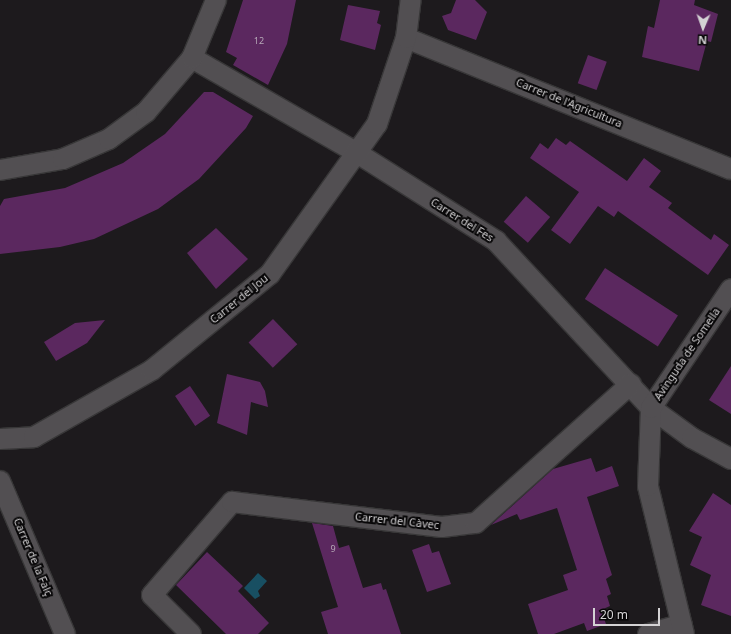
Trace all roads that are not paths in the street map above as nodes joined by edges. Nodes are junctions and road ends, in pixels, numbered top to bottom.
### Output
1 (216, 0) edge
2 (411, 0) edge
3 (406, 38) junction
4 (192, 58) junction
5 (357, 153) junction
6 (731, 169) edge
7 (0, 170) edge
8 (731, 289) edge
9 (631, 384) junction
10 (651, 408) junction
11 (0, 439) edge
12 (731, 460) edge
13 (0, 481) edge
14 (683, 629) edge
15 (65, 634) edge
16 (191, 634) edge
17 (648, 634) edge

1 - 4 street
2 - 3 street, Carrer del Jou
3 - 5 street, Carrer del Jou
3 - 6 street, Carrer de l'Agricultura
4 - 5 street, Carrer del Fes
4 - 7 street
5 - 9 street, Carrer del Fes
5 - 11 street, Carrer del Jou
8 - 10 street, Avinguda de Somella
9 - 10 street, Carrer del Fes
9 - 16 street, Carrer del Càvec
10 - 12 street, Carrer del Fes
10 - 14 street, Avinguda de Somella
13 - 15 street, Carrer de la Falç
14 - 17 street

